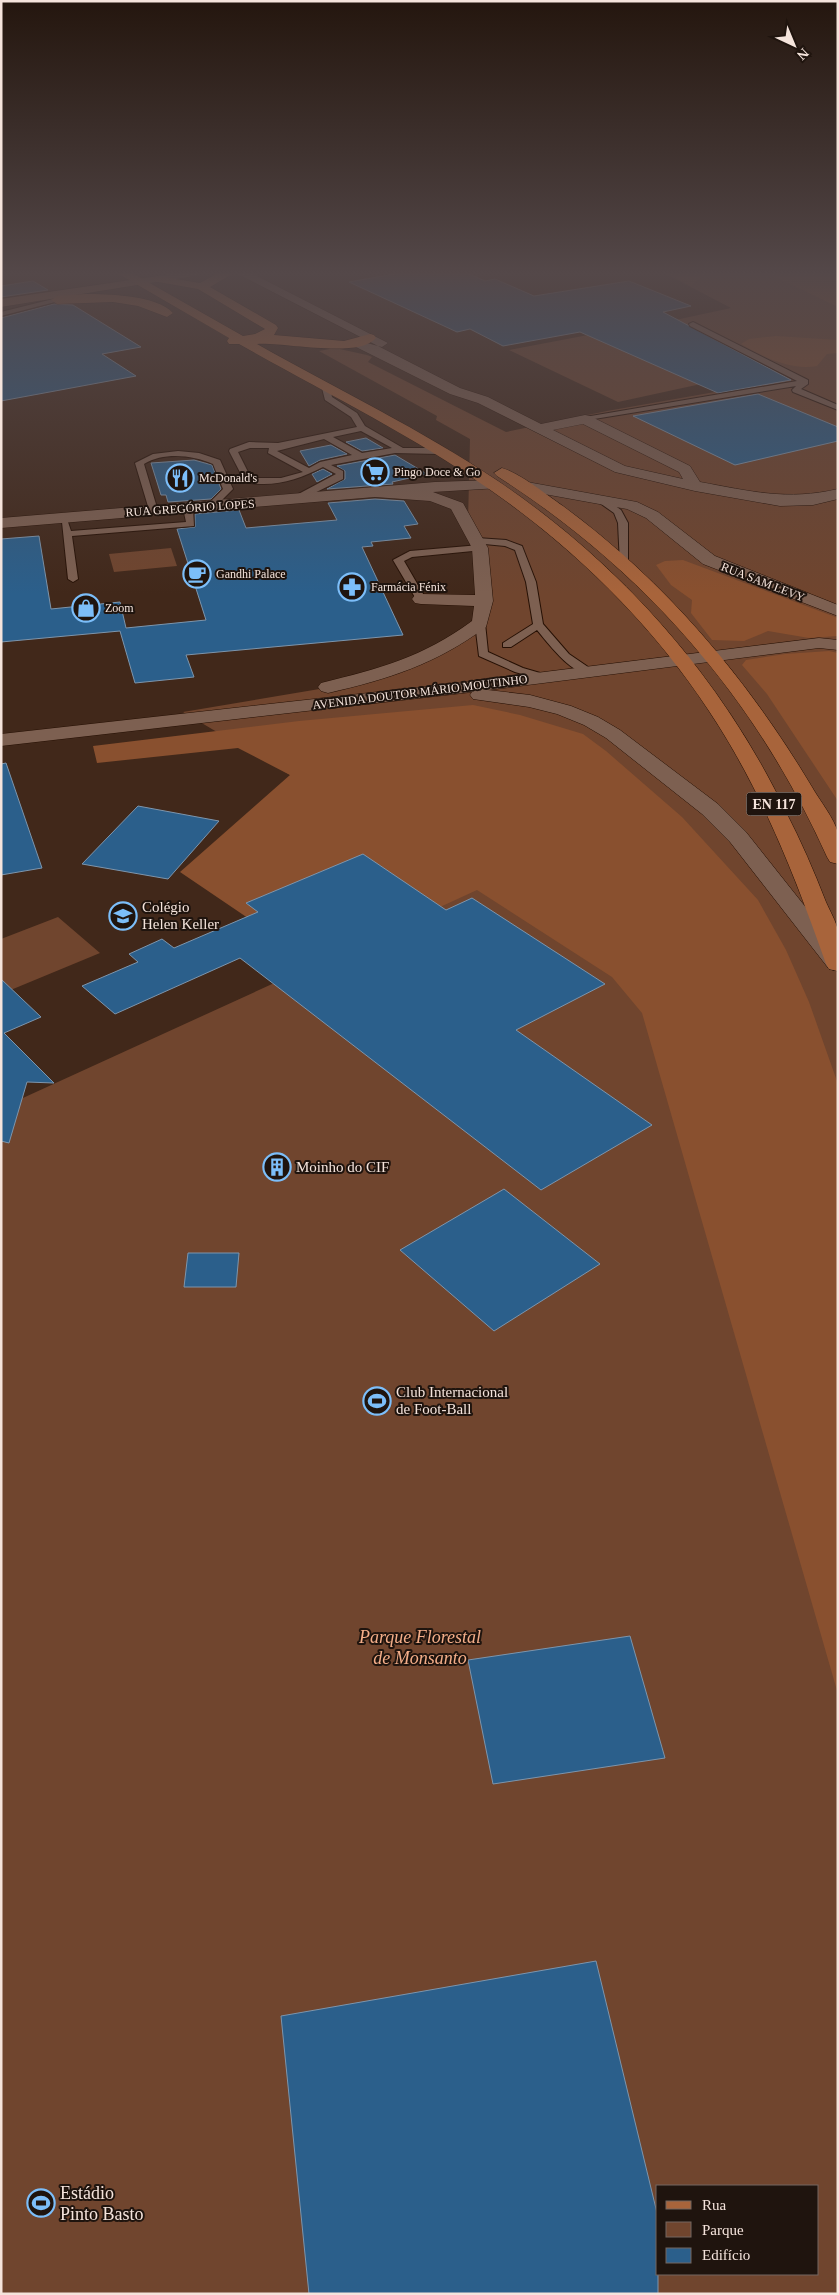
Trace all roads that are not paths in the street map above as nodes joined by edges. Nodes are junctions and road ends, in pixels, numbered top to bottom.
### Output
1 (328, 380) edge
2 (328, 380) edge
3 (434, 380) edge
4 (454, 380) edge
5 (801, 380) edge
6 (331, 382) junction
7 (805, 382) junction
8 (483, 400) junction
9 (838, 408) edge
10 (585, 419) junction
11 (362, 428) junction
12 (540, 428) junction
13 (326, 436) junction
14 (278, 446) junction
15 (401, 450) junction
16 (438, 451) junction
17 (361, 456) junction
18 (323, 464) junction
19 (460, 465) junction
20 (493, 467) dead end
21 (308, 471) junction
22 (494, 485) junction
23 (465, 486) junction
24 (695, 486) junction
25 (527, 487) junction
26 (379, 493) junction
27 (838, 494) edge
28 (600, 499) junction
29 (294, 500) junction
30 (212, 506) junction
31 (188, 508) junction
32 (460, 510) junction
33 (153, 511) junction
34 (64, 517) junction
35 (1, 523) edge
36 (67, 534) junction
37 (478, 544) junction
38 (625, 564) junction
39 (73, 579) dead end
40 (421, 600) joint
41 (484, 601) junction
42 (838, 611) edge
43 (480, 623) junction
44 (538, 625) junction
45 (507, 645) dead end
46 (838, 645) edge
47 (713, 655) junction
48 (681, 659) junction
49 (400, 669) junction
50 (587, 671) junction
51 (543, 677) junction
52 (431, 692) junction
53 (408, 694) junction
54 (1, 724) edge
55 (1, 740) edge
56 (838, 857) edge
57 (838, 964) edge

1 - 6 main road
2 - 6 main road, EN 117
3 - 8 street
4 - 8 street
5 - 7 lane
6 - 11 lane
6 - 16 main road, EN 117
7 - 9 lane
7 - 10 lane
8 - 12 street
10 - 12 street
10 - 24 street
11 - 13 lane
11 - 15 lane
12 - 24 street
13 - 14 lane
13 - 17 lane
14 - 21 lane
14 - 21 lane
15 - 16 lane
15 - 17 lane
16 - 19 main road, EN 117
17 - 18 lane
18 - 21 lane
18 - 29 lane
19 - 22 main road, EN 117
19 - 23 street
20 - 25 main road
22 - 23 street, RUA GREGÓRIO LOPES
22 - 25 main road
22 - 32 street
22 - 48 main road, EN 117
23 - 26 street, RUA GREGÓRIO LOPES
23 - 32 street
24 - 27 street
25 - 28 street, RUA SAM LEVY
25 - 38 main road
26 - 29 street, RUA GREGÓRIO LOPES
26 - 32 street, RUA GREGÓRIO LOPES
28 - 38 lane
28 - 42 street, RUA SAM LEVY
29 - 30 street, RUA GREGÓRIO LOPES
30 - 31 street, RUA GREGÓRIO LOPES
30 - 33 lane
31 - 33 street, RUA GREGÓRIO LOPES
31 - 36 lane
32 - 37 street
33 - 34 street, RUA GREGÓRIO LOPES
34 - 35 street, RUA GREGÓRIO LOPES
34 - 36 lane
36 - 39 lane
37 - 40 lane
37 - 41 street
37 - 44 lane
38 - 47 main road
40 - 41 street
41 - 43 street
43 - 49 street, AVENIDA DOUTOR MÁRIO MOUTINHO
43 - 51 lane
44 - 45 lane
44 - 50 lane
46 - 47 street, AVENIDA DOUTOR MÁRIO MOUTINHO
47 - 48 street, AVENIDA DOUTOR MÁRIO MOUTINHO
47 - 56 main road
48 - 50 street, AVENIDA DOUTOR MÁRIO MOUTINHO
48 - 57 main road, EN 117
49 - 53 street
49 - 54 street, AVENIDA DOUTOR MÁRIO MOUTINHO
50 - 51 street, AVENIDA DOUTOR MÁRIO MOUTINHO
51 - 52 street, AVENIDA DOUTOR MÁRIO MOUTINHO
52 - 53 street, AVENIDA DOUTOR MÁRIO MOUTINHO
52 - 57 street
53 - 55 street, AVENIDA DOUTOR MÁRIO MOUTINHO

